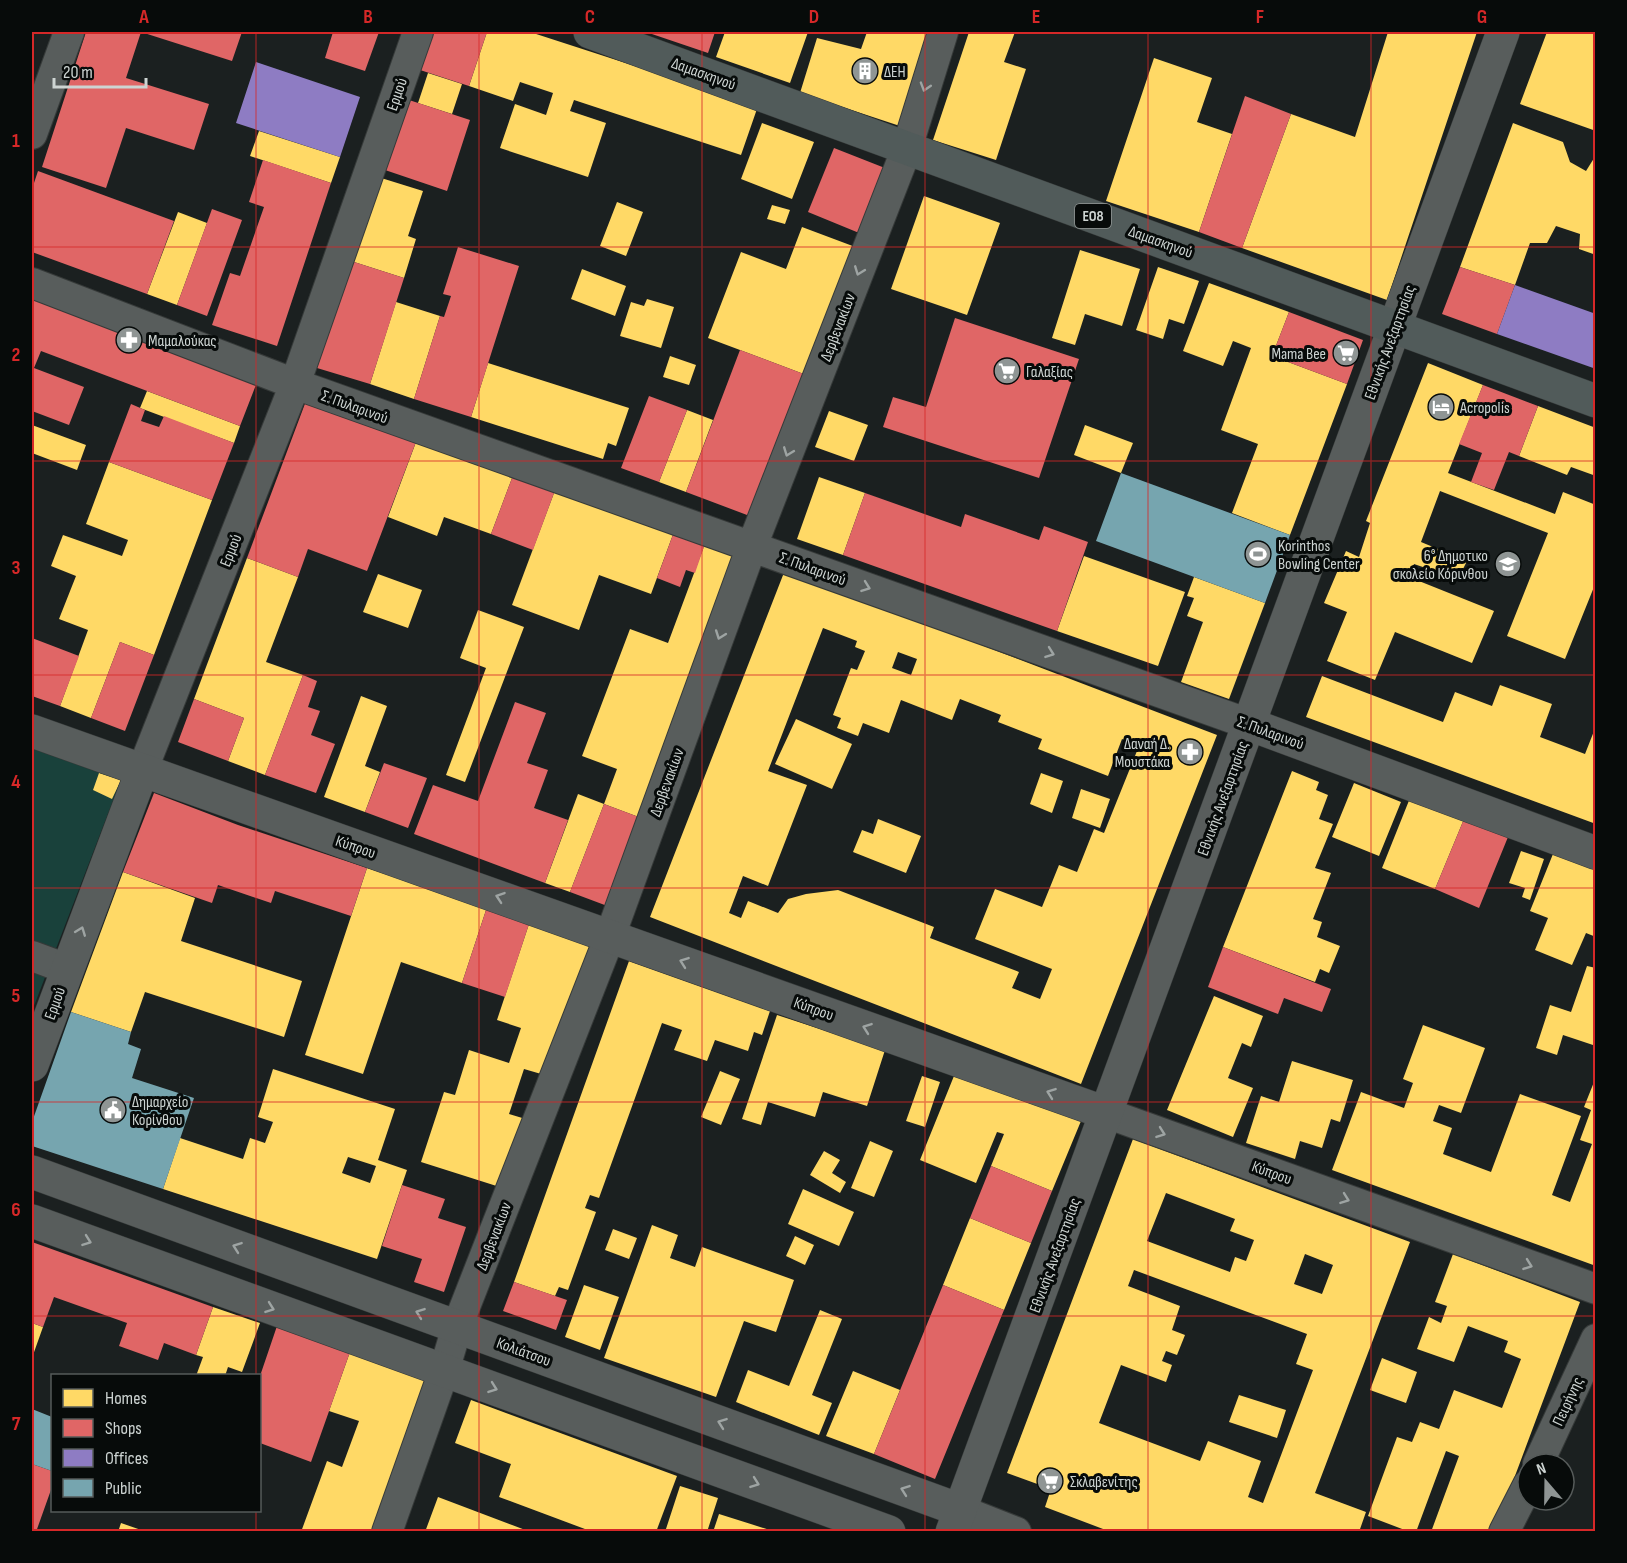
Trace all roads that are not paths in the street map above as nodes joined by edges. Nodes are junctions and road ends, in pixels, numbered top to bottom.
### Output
1 (69, 32) edge
2 (418, 32) edge
3 (943, 32) edge
4 (1503, 32) edge
5 (603, 34) edge
6 (32, 134) edge
7 (907, 148) junction
8 (32, 283) edge
9 (1395, 327) junction
10 (296, 384) junction
11 (1596, 401) edge
12 (752, 546) junction
13 (1249, 724) junction
14 (32, 731) edge
15 (142, 771) junction
16 (1596, 853) edge
17 (610, 936) junction
18 (32, 956) edge
19 (67, 969) junction
20 (32, 1065) edge
21 (1106, 1113) junction
22 (32, 1172) edge
23 (32, 1221) edge
24 (1596, 1289) edge
25 (458, 1327) junction
26 (1596, 1339) edge
27 (444, 1371) junction
28 (1544, 1452) edge
29 (1516, 1508) edge
30 (956, 1521) edge
31 (387, 1532) edge
32 (890, 1532) edge
33 (1016, 1532) edge
34 (1504, 1532) edge

1 - 6 street
2 - 10 street, Ερμού
3 -> 7 street, Δερβενακίων
4 - 9 street, Εθνικής Ανεξαρτησίας
5 - 7 main road, Δαμασκηνού / ΕΟ8
7 - 9 main road, Δαμασκηνού / ΕΟ8
7 -> 12 street, Δερβενακίων
8 - 10 street, Σ. Πυλαρινού
9 - 11 main road, Δαμασκηνού / ΕΟ8
9 - 13 street, Εθνικής Ανεξαρτησίας
10 - 12 street, Σ. Πυλαρινού
10 - 15 street, Ερμού
12 -> 13 street, Σ. Πυλαρινού
12 -> 17 street, Δερβενακίων
13 - 16 street, Σ. Πυλαρινού
13 - 21 street, Εθνικής Ανεξαρτησίας
14 - 15 street, Κύπρου
17 -> 15 street, Κύπρου
19 -> 15 street, Ερμού
21 -> 17 street, Κύπρου
17 - 25 street, Δερβενακίων
18 - 19 street
19 - 20 street, Ερμού
21 -> 24 street, Κύπρου
21 - 30 street, Εθνικής Ανεξαρτησίας
25 -> 22 street, Κολιάτσου
23 -> 27 street
25 - 27 street, Δερβενακίων
30 -> 25 street, Κολιάτσου
26 - 28 street, Πειρήνης
27 - 31 street, Δερβενακίων
27 -> 32 street
29 - 34 street
30 - 33 street, Κολιάτσου

